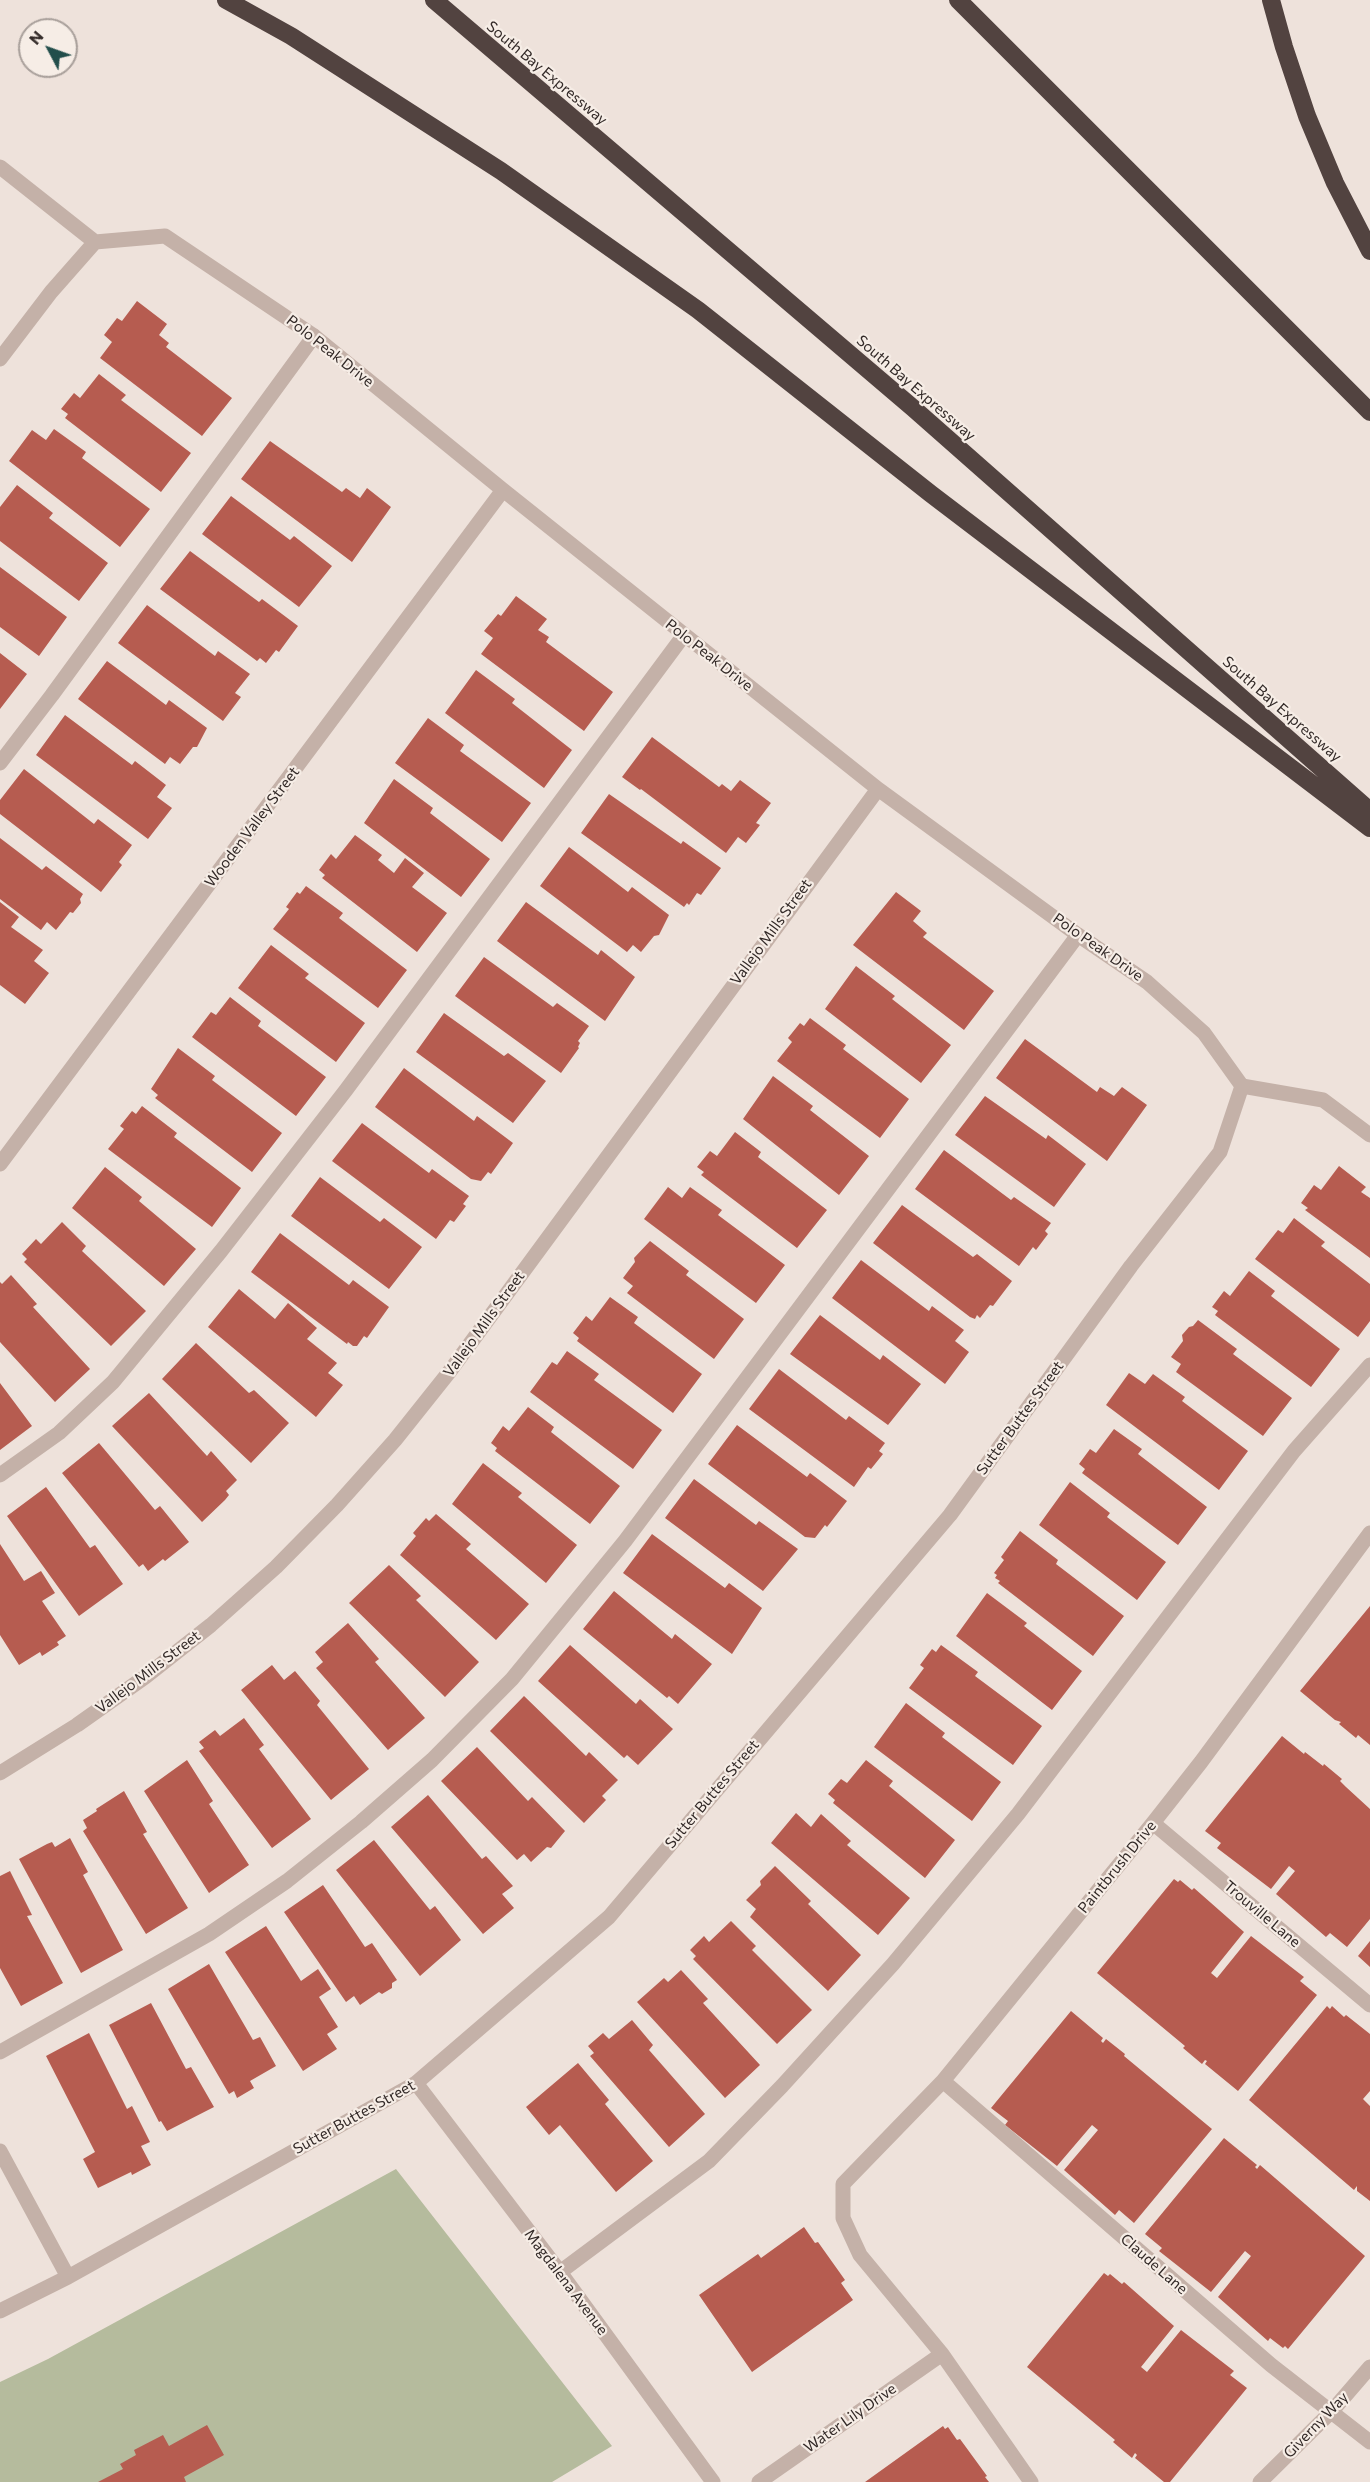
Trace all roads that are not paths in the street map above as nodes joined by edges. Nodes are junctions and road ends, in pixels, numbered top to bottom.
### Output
1 (226, 0) edge
2 (434, 0) edge
3 (957, 0) edge
4 (1271, 0) edge
5 (0, 167) edge
6 (95, 242) junction
7 (1370, 251) edge
8 (314, 336) junction
9 (0, 359) edge
10 (1370, 412) edge
11 (503, 490) junction
12 (684, 636) junction
13 (0, 763) edge
14 (878, 789) junction
15 (1370, 811) edge
16 (1370, 828) edge
17 (1078, 934) junction
18 (1242, 1086) junction
19 (1370, 1135) edge
20 (0, 1164) edge
21 (1370, 1365) edge
22 (0, 1475) edge
23 (1367, 1543) edge
24 (0, 1773) edge
25 (1153, 1823) junction
26 (1370, 2005) edge
27 (0, 2052) edge
28 (943, 2081) junction
29 (416, 2083) junction
30 (0, 2151) edge
31 (560, 2272) junction
32 (68, 2277) junction
33 (0, 2311) edge
34 (942, 2354) junction
35 (1370, 2367) edge
36 (1332, 2411) junction
37 (1370, 2442) edge
38 (713, 2482) edge
39 (759, 2482) edge
40 (1031, 2482) edge
41 (1260, 2482) edge

1 - 16 highway
2 - 15 highway, South Bay Expressway
3 - 10 highway
4 - 7 highway
5 - 6 street
6 - 8 street, Polo Peak Drive
6 - 9 street
8 - 11 street, Polo Peak Drive
8 - 13 street
11 - 12 street, Polo Peak Drive
11 - 20 street, Wooden Valley Street
12 - 14 street, Polo Peak Drive
12 - 22 street
14 - 17 street, Polo Peak Drive
14 - 24 street, Vallejo Mills Street
17 - 18 street, Polo Peak Drive
17 - 27 street
18 - 19 street
18 - 29 street, Sutter Buttes Street
21 - 31 street
23 - 25 street, Paintbrush Drive
25 - 26 street, Trouville Lane
25 - 28 street, Paintbrush Drive
28 - 34 street, Paintbrush Drive
28 - 36 street, Claude Lane
29 - 31 street, Magdalena Avenue
29 - 32 street, Sutter Buttes Street
30 - 32 street
31 - 38 street, Magdalena Avenue
32 - 33 street, Sutter Buttes Street
34 - 39 street, Water Lily Drive
34 - 40 street
35 - 36 street, Giverny Way
36 - 37 street, Claude Lane
36 - 41 street, Giverny Way

